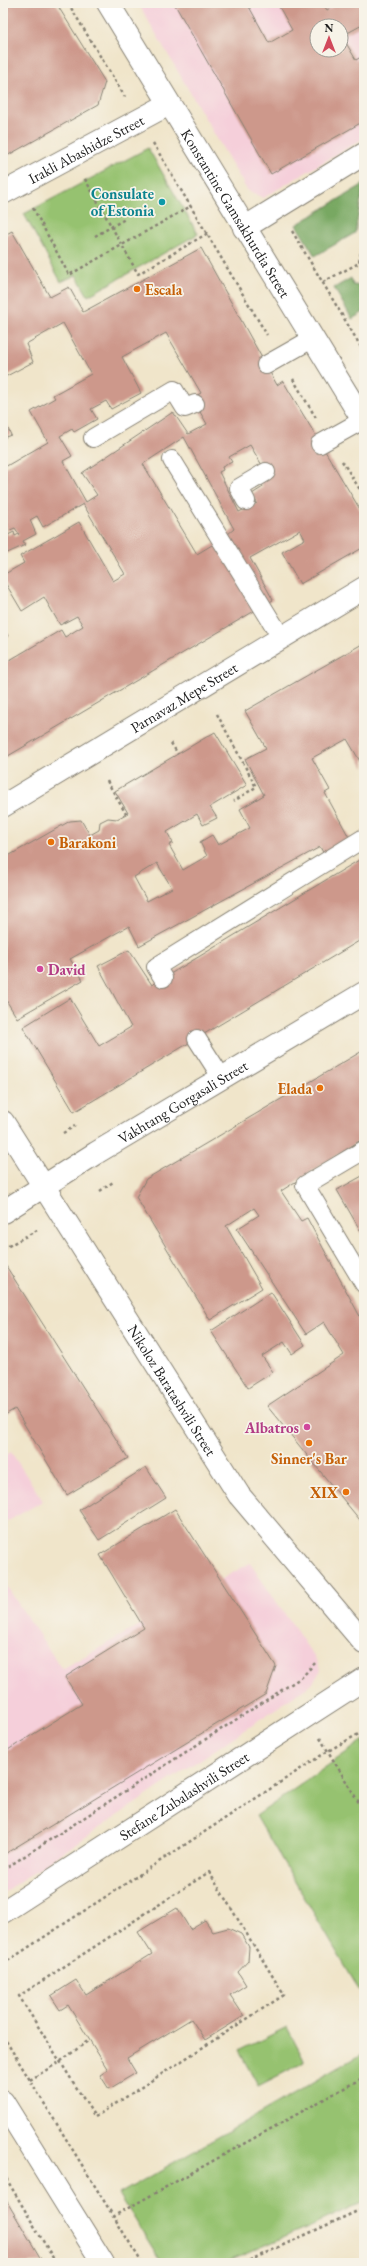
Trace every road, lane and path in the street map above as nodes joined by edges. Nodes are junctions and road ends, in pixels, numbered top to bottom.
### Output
1 (68, 3) edge
2 (108, 3) edge
3 (127, 100) dead end
4 (169, 104) junction
5 (151, 139) dead end
6 (364, 154) edge
7 (82, 176) dead end
8 (3, 193) edge
9 (30, 203) dead end
10 (191, 206) junction
11 (125, 219) dead end
12 (288, 226) dead end
13 (111, 227) junction
14 (244, 228) junction
15 (364, 232) edge
16 (208, 233) junction
17 (95, 236) dead end
18 (122, 245) junction
19 (323, 282) junction
20 (312, 339) junction
21 (364, 352) edge
22 (273, 361) junction
23 (195, 404) dead end
24 (363, 421) edge
25 (93, 438) dead end
26 (324, 442) junction
27 (172, 460) dead end
28 (266, 472) dead end
29 (364, 496) edge
30 (246, 501) dead end
31 (364, 588) edge
32 (281, 637) junction
33 (217, 714) dead end
34 (172, 743) dead end
35 (178, 754) dead end
36 (107, 781) dead end
37 (234, 801) dead end
38 (3, 806) edge
39 (126, 814) dead end
40 (364, 838) edge
41 (163, 978) dead end
42 (364, 993) edge
43 (197, 1039) dead end
44 (222, 1078) junction
45 (3, 1122) edge
46 (76, 1126) dead end
47 (63, 1133) dead end
48 (364, 1150) edge
49 (113, 1182) dead end
50 (42, 1186) junction
51 (100, 1191) dead end
52 (3, 1212) edge
53 (39, 1229) dead end
54 (3, 1249) edge
55 (364, 1284) edge
56 (364, 1643) edge
57 (317, 1660) dead end
58 (364, 1679) edge
59 (364, 1731) edge
60 (320, 1738) dead end
61 (328, 1751) junction
62 (364, 1811) edge
63 (3, 1870) edge
64 (3, 1912) edge
65 (3, 1964) edge
66 (3, 2036) edge
67 (89, 2040) dead end
68 (61, 2061) junction
69 (364, 2077) edge
70 (29, 2080) junction
71 (3, 2102) edge
72 (3, 2173) edge
73 (364, 2208) edge
74 (112, 2217) junction
75 (56, 2263) edge
76 (103, 2263) edge
77 (142, 2263) edge
78 (244, 2263) edge

1 - 3 path
2 - 4 street, Konstantine Gamsakhurdia Street
4 - 8 street, Irakli Abashidze Street
4 - 14 street, Konstantine Gamsakhurdia Street
5 - 10 path
6 - 14 street
7 - 13 path
9 - 18 path
10 - 16 path
10 - 18 path
11 - 13 path
12 - 19 path
13 - 17 path
13 - 18 path
14 - 20 street, Konstantine Gamsakhurdia Street
15 - 19 path
16 - 18 path
16 - 22 path
19 - 21 path
20 - 22 lane
20 - 24 street, Konstantine Gamsakhurdia Street
22 - 26 path
23 - 25 lane
24 - 26 lane
26 - 29 path
27 - 32 lane
28 - 30 lane
31 - 32 street, Parnavaz Mepe Street
32 - 38 street, Parnavaz Mepe Street
33 - 37 path
34 - 35 path
36 - 39 path
40 - 41 lane
42 - 44 street, Vakhtang Gorgasali Street
43 - 44 lane
44 - 50 street, Vakhtang Gorgasali Street
45 - 50 street, Nikoloz Baratashvili Street
46 - 47 path
48 - 55 lane
49 - 51 path
50 - 52 street, Vakhtang Gorgasali Street
50 - 56 street, Nikoloz Baratashvili Street
53 - 54 path
57 - 63 path
58 - 64 street, Stefane Zubalashvili Street
59 - 61 path
60 - 61 path
61 - 62 path
61 - 65 path
66 - 70 path
67 - 68 path
68 - 68 path
68 - 70 path
69 - 74 path
70 - 74 path
71 - 76 street
72 - 75 path
73 - 78 path
74 - 77 path

